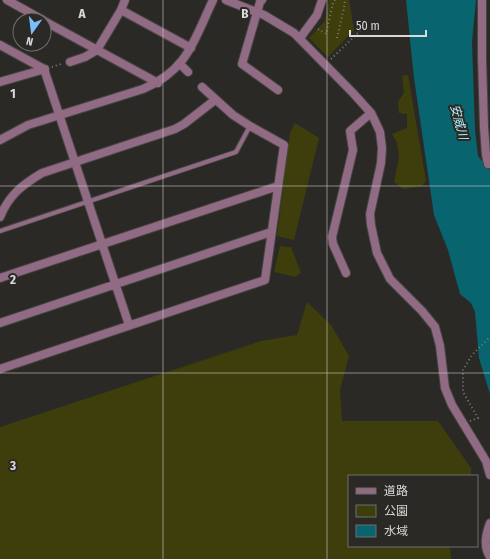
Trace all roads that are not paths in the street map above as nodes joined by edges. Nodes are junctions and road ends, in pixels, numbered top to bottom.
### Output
1 (6, 0) edge
2 (125, 0) edge
3 (213, 0) edge
4 (226, 0) edge
5 (262, 0) edge
6 (322, 0) edge
7 (484, 2) edge
8 (121, 10) junction
9 (29, 12) edge
10 (257, 12) junction
11 (52, 25) edge
12 (300, 38) junction
13 (0, 45) edge
14 (191, 48) junction
15 (97, 50) junction
16 (70, 62) road end
17 (180, 64) junction
18 (45, 68) junction
19 (188, 72) dead end
20 (0, 82) edge
21 (158, 83) junction
22 (202, 88) dead end
23 (278, 90) dead end
24 (215, 100) junction
25 (371, 113) junction
26 (59, 115) junction
27 (250, 126) junction
28 (0, 140) edge
29 (75, 162) junction
30 (488, 164) dead end
31 (278, 186) junction
32 (88, 202) junction
33 (0, 217) edge
34 (0, 231) edge
35 (272, 232) junction
36 (102, 244) junction
37 (346, 273) dead end
38 (0, 278) edge
39 (115, 284) junction
40 (0, 323) edge
41 (129, 325) junction
42 (0, 369) edge
43 (490, 476) edge
44 (490, 523) edge
45 (490, 557) edge

1 - 9 street
2 - 8 street
3 - 14 street
4 - 10 street
5 - 10 street
6 - 12 street
7 - 30 street
8 - 14 street
8 - 15 street
10 - 12 street
10 - 23 street
11 - 15 street
12 - 25 street
13 - 18 street
14 - 17 street
15 - 16 street
15 - 21 street
17 - 19 street
17 - 21 street
18 - 20 street
18 - 26 street
21 - 26 street
22 - 24 street
24 - 27 street
24 - 29 street
25 - 37 street
25 - 43 street
26 - 28 street
26 - 29 street
27 - 31 street
27 - 32 lane
29 - 32 street
29 - 33 street
31 - 35 street
31 - 36 street
32 - 34 lane
32 - 36 street
35 - 39 street
35 - 41 street
36 - 38 street
36 - 39 street
39 - 40 street
39 - 41 street
41 - 42 street
44 - 45 street

